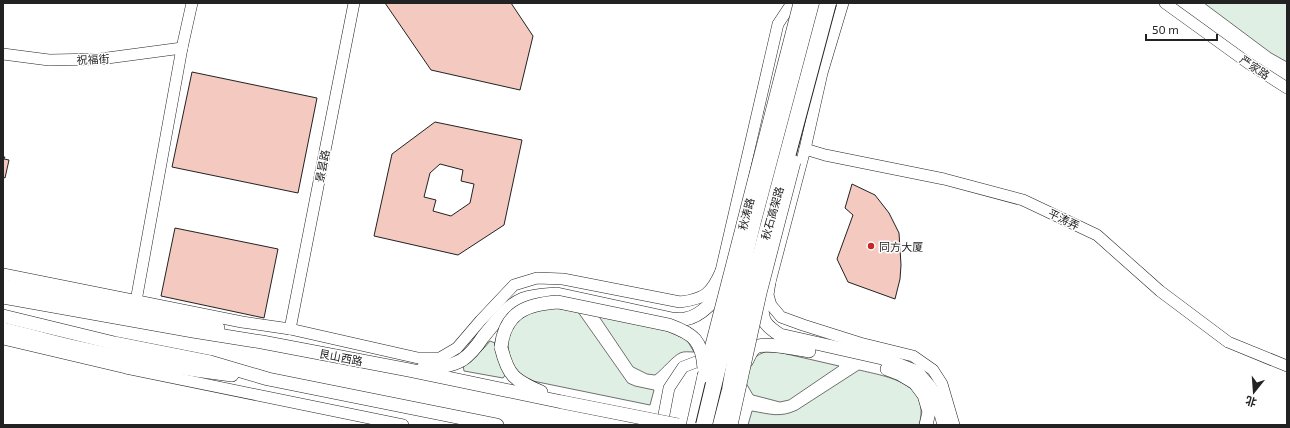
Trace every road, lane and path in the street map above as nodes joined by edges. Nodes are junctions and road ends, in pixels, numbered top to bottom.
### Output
1 (192, 3) edge
2 (354, 3) edge
3 (784, 3) edge
4 (792, 3) edge
5 (800, 3) edge
6 (811, 3) edge
7 (828, 3) edge
8 (835, 3) edge
9 (843, 3) edge
10 (1165, 3) edge
11 (778, 24) junction
12 (182, 48) junction
13 (3, 54) edge
14 (1287, 88) edge
15 (804, 149) junction
16 (3, 274) edge
17 (731, 277) junction
18 (770, 282) junction
19 (3, 286) edge
20 (760, 293) junction
21 (3, 297) edge
22 (136, 301) junction
23 (3, 316) edge
24 (3, 329) edge
25 (290, 329) junction
26 (3, 340) edge
27 (262, 342) junction
28 (714, 363) junction
29 (744, 366) junction
30 (1287, 366) edge
31 (409, 370) junction
32 (704, 376) junction
33 (268, 379) junction
34 (562, 402) junction
35 (476, 421) junction
36 (403, 425) edge
37 (491, 425) edge
38 (497, 425) edge
39 (662, 425) edge
40 (678, 425) edge
41 (693, 425) edge
42 (704, 425) edge
43 (721, 425) edge
44 (730, 425) edge
45 (737, 425) edge
46 (926, 425) edge
47 (944, 425) edge
48 (954, 425) edge

1 - 12 street
2 - 25 street, 景昙路
3 - 11 street
4 - 11 street
5 - 17 main road, 秋涛路, bridge
6 - 42 highway, 秋石高架路, bridge
7 - 43 highway, 秋石高架路, bridge
8 - 20 main road, bridge
9 - 15 street
10 - 14 street, 严家路
11 - 17 street
12 - 13 street, 祝福街
12 - 22 street
15 - 18 street
15 - 30 street, 平涛弄
16 - 22 street
17 - 18 street
17 - 25 street
17 - 28 street
17 - 31 main road
17 - 32 main road, 秋涛路, bridge
18 - 48 street
19 - 27 main road
20 - 29 main road, bridge
20 - 47 main road
21 - 27 main road, 艮山西路
22 - 25 street
23 - 33 main road
24 - 33 main road
26 - 36 street
27 - 31 main road, 艮山西路
28 - 39 street
28 - 45 street
29 - 44 main road, bridge
29 - 46 main road, bridge
31 - 34 main road, 艮山西路
32 - 34 main road, bridge
32 - 41 main road, 秋涛路
33 - 35 main road
34 - 40 main road, 艮山西路, bridge
35 - 37 main road
35 - 38 main road

